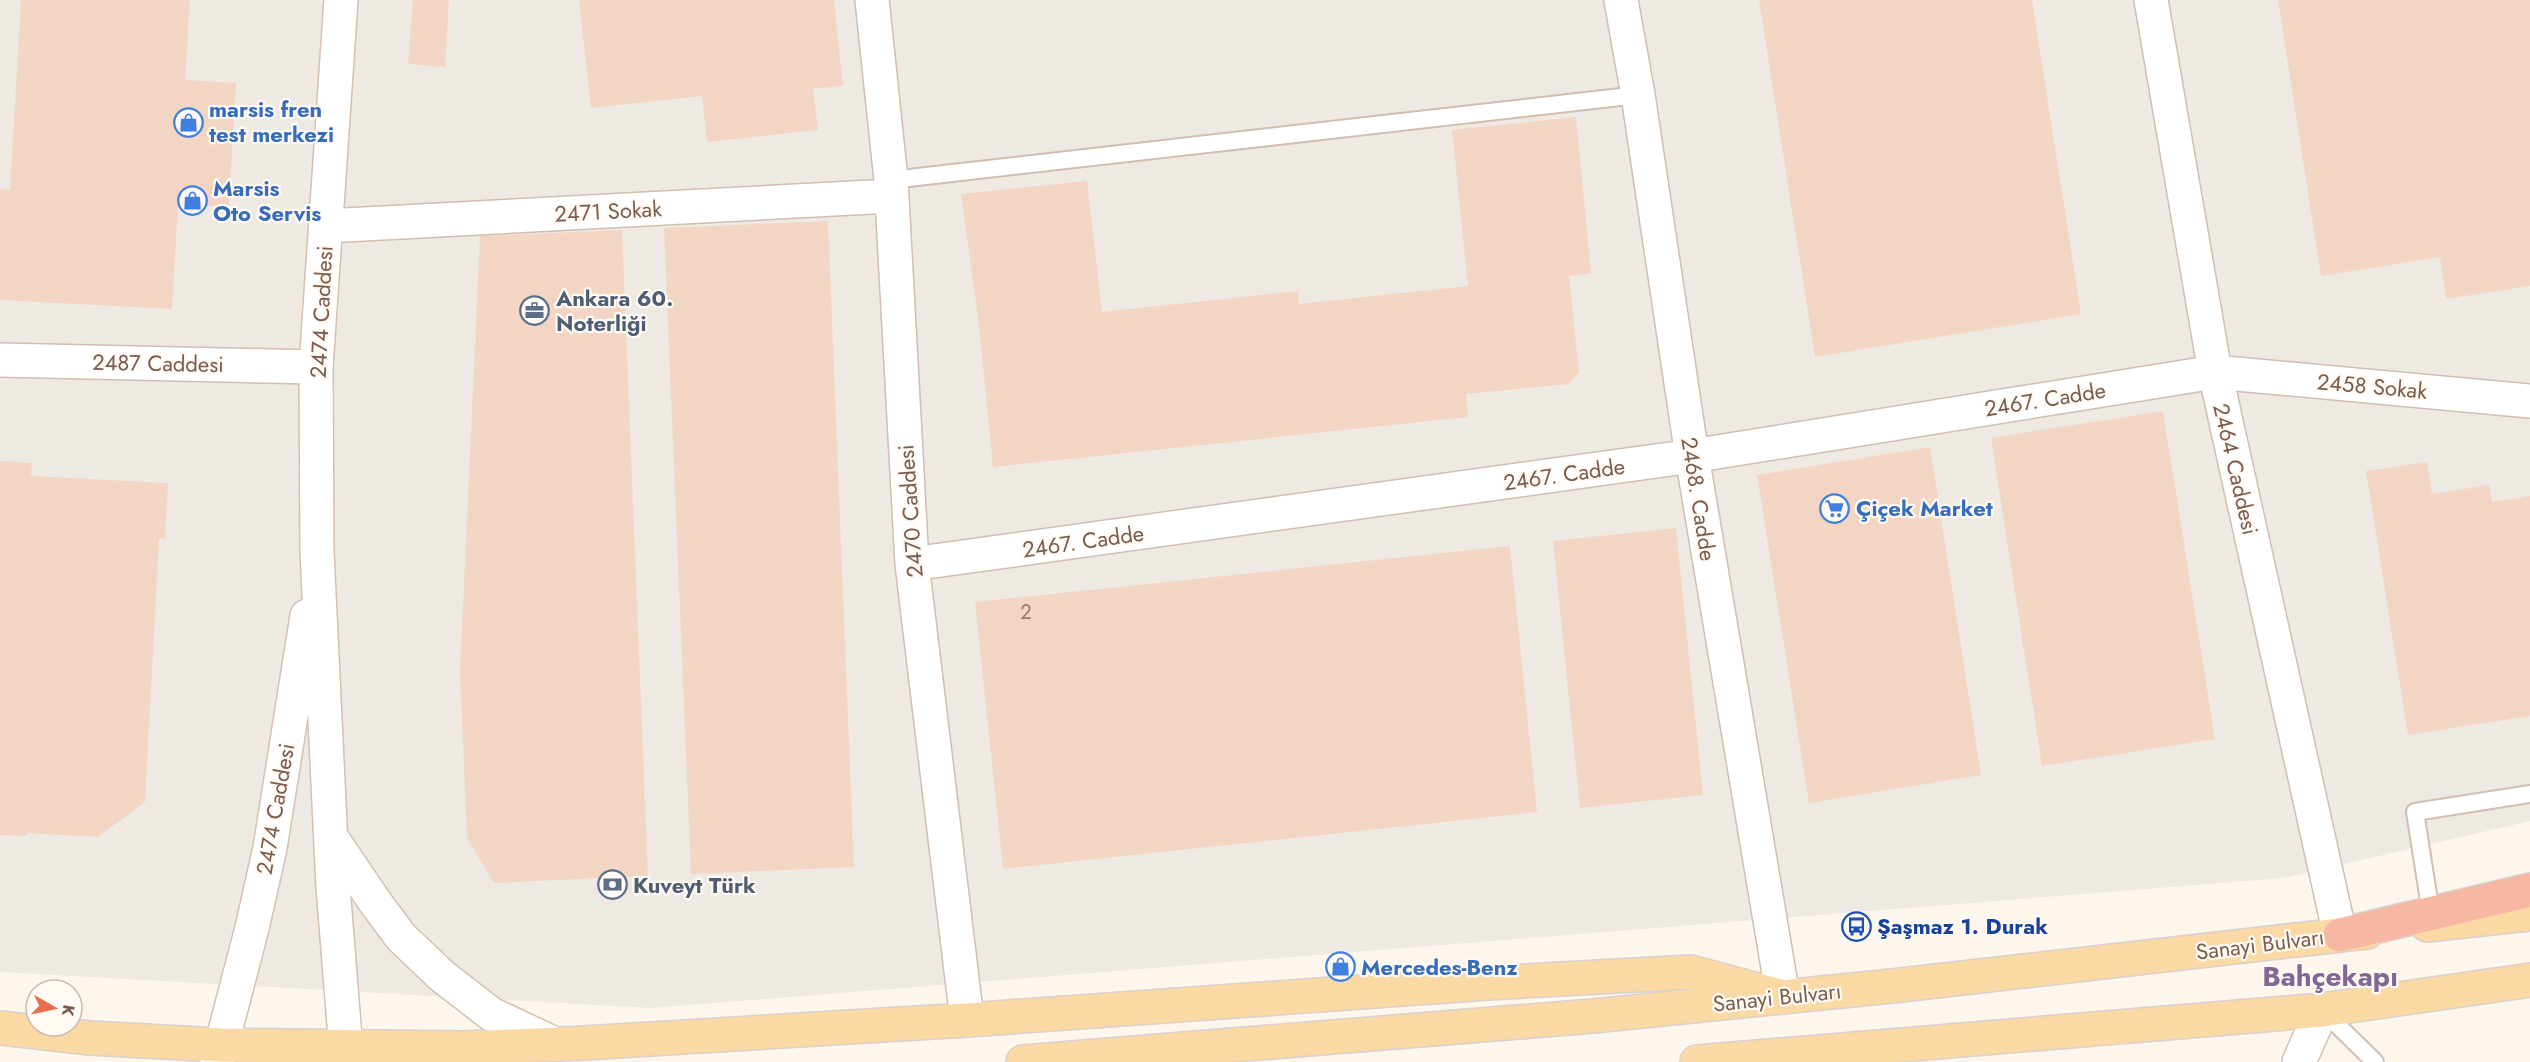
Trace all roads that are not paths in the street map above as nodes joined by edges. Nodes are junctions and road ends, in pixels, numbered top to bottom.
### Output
1 (341, 0) edge
2 (872, 0) edge
3 (1621, 0) edge
4 (2151, 0) edge
5 (1638, 95) junction
6 (891, 188) junction
7 (326, 226) junction
8 (0, 360) edge
9 (316, 367) junction
10 (2215, 372) junction
11 (2530, 400) edge
12 (1692, 456) junction
13 (317, 552) junction
14 (912, 564) junction
15 (2530, 794) edge
16 (331, 837) junction
17 (2530, 890) edge
18 (2431, 913) junction
19 (2530, 914) edge
20 (2340, 935) junction
21 (2530, 980) edge
22 (1783, 997) junction
23 (2322, 1010) junction
24 (968, 1020) junction
25 (0, 1028) edge
26 (24, 1031) edge
27 (84, 1037) edge
28 (41, 1038) edge
29 (219, 1053) edge
30 (547, 1053) edge
31 (347, 1054) edge
32 (1757, 1060) edge
33 (72, 1062) edge
34 (1023, 1062) edge
35 (1697, 1062) edge
36 (2299, 1062) edge
37 (2375, 1062) edge

1 - 7 street, 2474 Caddesi
2 - 6 street, 2470 Caddesi
3 - 5 street, 2468. Cadde
4 - 10 street, 2464 Caddesi
5 - 6 lane
5 - 12 street, 2468. Cadde
6 - 7 street, 2471 Sokak
6 - 14 street, 2470 Caddesi
7 - 9 street, 2474 Caddesi
8 - 9 street, 2487 Caddesi
9 - 13 street, 2474 Caddesi
10 - 11 street, 2458 Sokak
10 - 12 street, 2467. Cadde
10 - 20 street, 2464 Caddesi
12 - 14 street, 2467. Cadde
12 - 22 street, 2468. Cadde
13 - 16 street, 2474 Caddesi
13 - 29 street, 2474 Caddesi
14 - 24 street, 2470 Caddesi
15 - 18 lane
16 - 30 street
16 - 31 street, 2474 Caddesi
17 - 18 highway
18 - 20 highway
19 - 20 main road, Sanayi Bulvarı
20 - 22 main road, Sanayi Bulvarı
21 - 23 main road
22 - 24 main road
22 - 34 main road, Sanayi Bulvarı
23 - 32 main road
23 - 36 street
23 - 37 lane
24 - 30 main road
25 - 26 main road
27 - 29 main road
28 - 33 main road
29 - 31 main road
30 - 31 main road
32 - 35 main road

